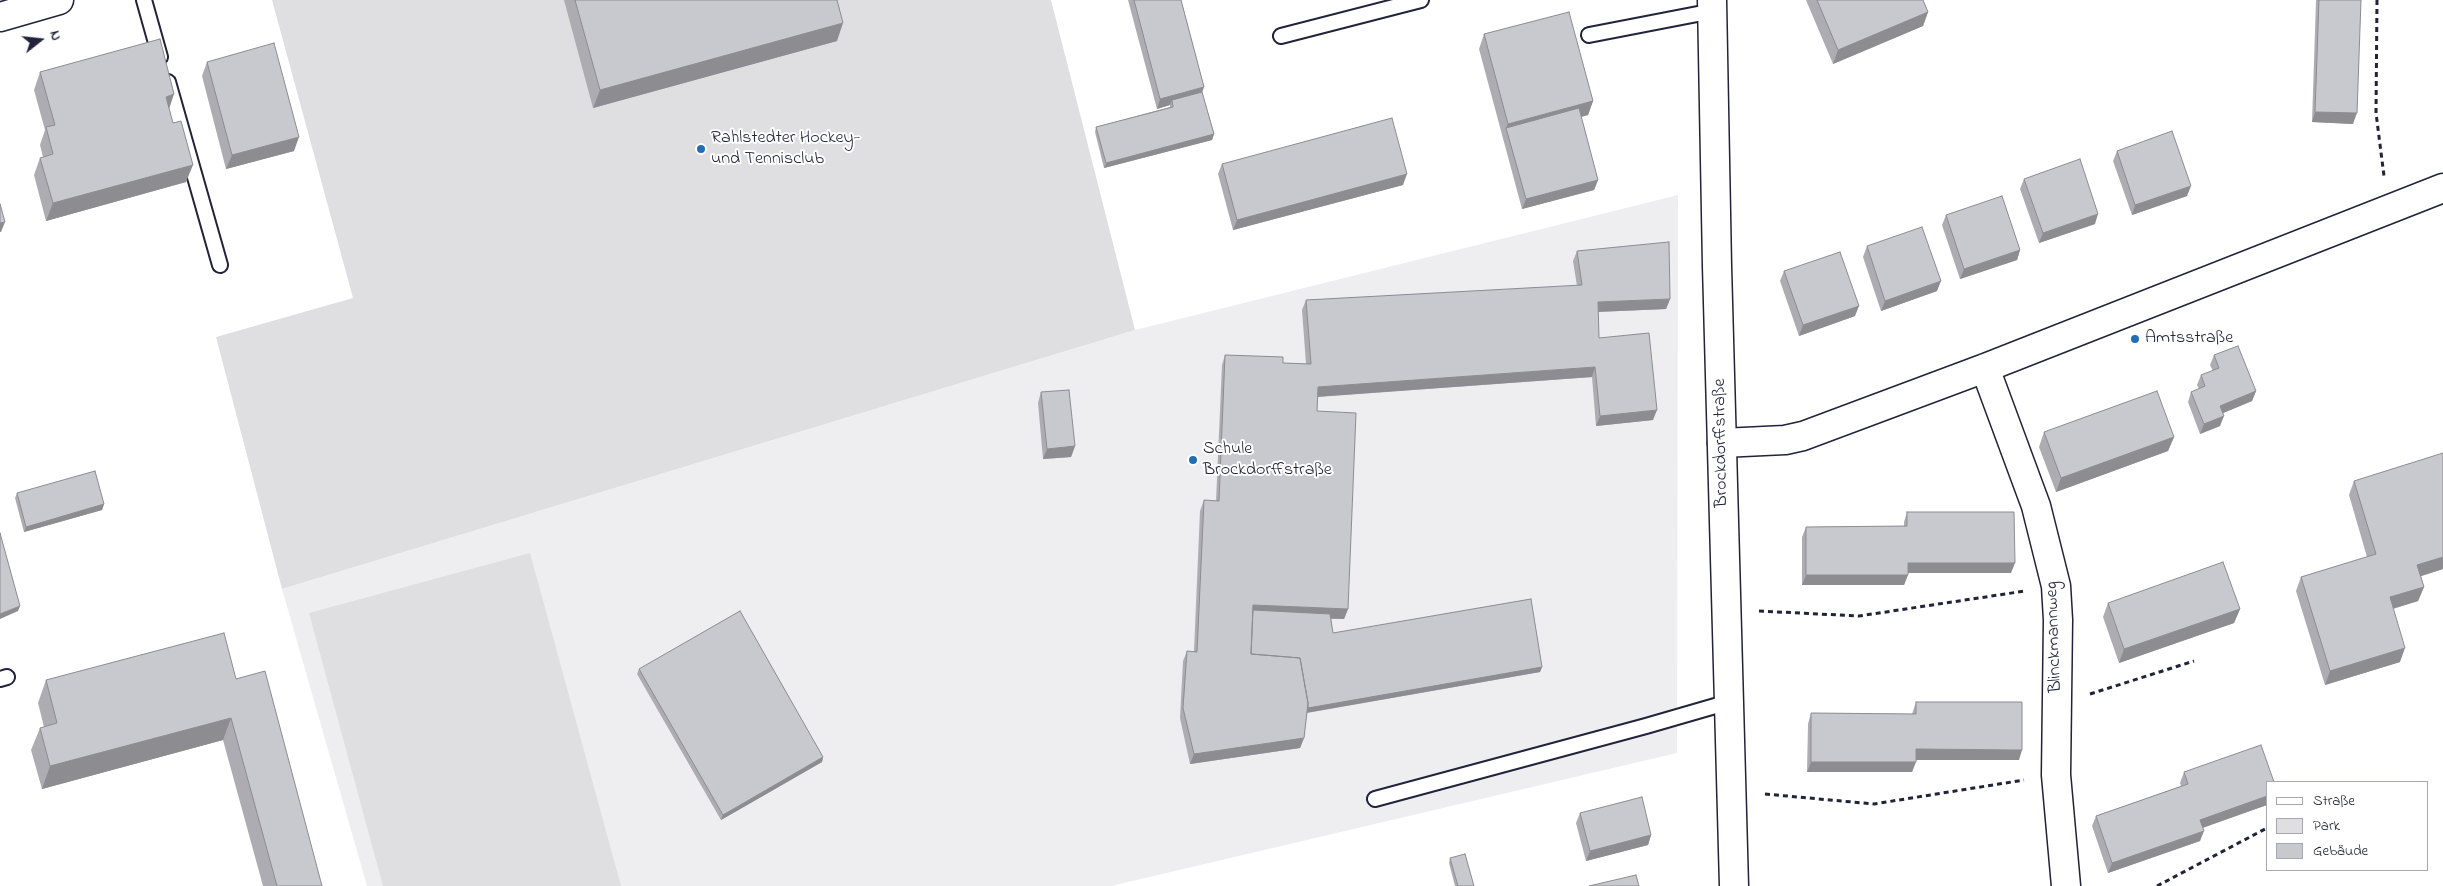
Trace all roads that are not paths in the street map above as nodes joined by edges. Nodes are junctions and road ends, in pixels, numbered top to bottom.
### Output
1 (59, 0) edge
2 (144, 0) edge
3 (1421, 0) edge
4 (1713, 6) edge
5 (12, 9) edge
6 (1589, 35) dead end
7 (1281, 36) dead end
8 (2443, 188) edge
9 (220, 265) dead end
10 (1985, 368) junction
11 (1722, 443) junction
12 (1729, 702) junction
13 (1375, 799) dead end
14 (1734, 886) edge
15 (2066, 886) edge

1 - 5 street
2 - 9 lane
3 - 7 lane
4 - 6 lane
4 - 11 street, Brockdorffstraße
8 - 10 street
10 - 11 street
10 - 15 street, Blinckmannweg
11 - 12 street, Brockdorffstraße
12 - 13 lane
12 - 14 street, Brockdorffstraße

